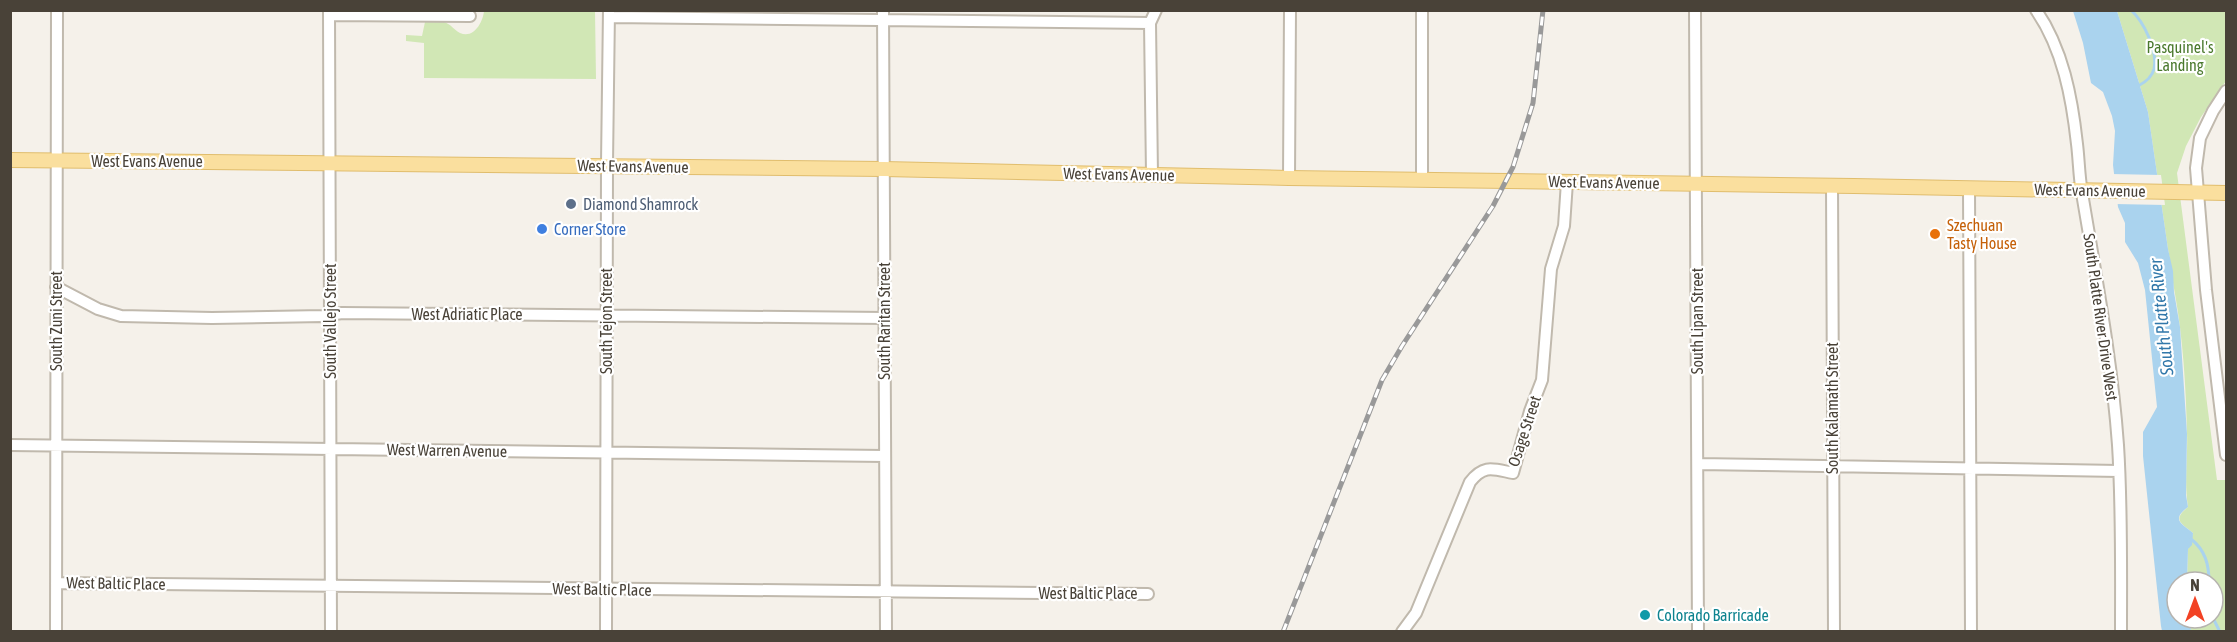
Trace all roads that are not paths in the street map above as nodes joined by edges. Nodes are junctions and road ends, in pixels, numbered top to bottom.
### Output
1 (57, 10) edge
2 (1156, 10) edge
3 (1290, 10) edge
4 (1422, 10) edge
5 (1695, 10) edge
6 (2036, 10) edge
7 (329, 13) edge
8 (610, 14) edge
9 (883, 15) edge
10 (470, 16) dead end
11 (1150, 23) junction
12 (2226, 92) edge
13 (10, 160) edge
14 (56, 160) junction
15 (329, 162) junction
16 (607, 165) junction
17 (884, 169) junction
18 (1152, 175) junction
19 (1289, 178) junction
20 (1422, 179) junction
21 (1567, 182) junction
22 (1697, 184) junction
23 (1832, 185) junction
24 (1969, 188) junction
25 (2081, 190) junction
26 (2198, 192) junction
27 (2226, 194) edge
28 (56, 287) junction
29 (330, 314) junction
30 (606, 315) junction
31 (885, 318) junction
32 (10, 445) edge
33 (56, 445) junction
34 (330, 449) junction
35 (606, 452) junction
36 (2226, 455) edge
37 (884, 456) junction
38 (1698, 464) junction
39 (1832, 466) junction
40 (1971, 468) junction
41 (2119, 471) junction
42 (56, 583) junction
43 (331, 586) junction
44 (606, 589) junction
45 (886, 592) junction
46 (1148, 594) dead end
47 (56, 632) edge
48 (331, 632) edge
49 (606, 632) edge
50 (886, 632) edge
51 (1402, 632) edge
52 (1698, 632) edge
53 (1834, 632) edge
54 (1971, 632) edge
55 (2121, 632) edge

1 - 14 street, South Zuni Street
2 - 11 street
3 - 19 street
4 - 20 street
5 - 22 street, South Lipan Street
6 - 25 street, South Platte River Drive West
7 - 10 street
7 - 15 street, South Vallejo Street
8 - 9 street
8 - 16 street, South Tejon Street
9 - 11 street
9 - 17 street, South Raritan Street
11 - 18 street
12 - 26 street
13 - 14 main road, West Evans Avenue
14 - 15 main road, West Evans Avenue
14 - 28 street, South Zuni Street
15 - 16 main road, West Evans Avenue
15 - 29 street, South Vallejo Street
16 - 17 main road, West Evans Avenue
16 - 30 street, South Tejon Street
17 - 18 main road, West Evans Avenue
17 - 31 street, South Raritan Street
18 - 19 main road, West Evans Avenue
19 - 20 main road, West Evans Avenue
20 - 21 main road, West Evans Avenue
21 - 22 main road, West Evans Avenue
21 - 51 street, Osage Street
22 - 23 main road, West Evans Avenue
22 - 38 street, South Lipan Street
23 - 24 main road, West Evans Avenue
23 - 39 street, South Kalamath Street
24 - 25 main road, West Evans Avenue
24 - 40 street
25 - 26 main road, West Evans Avenue
25 - 41 street, South Platte River Drive West
26 - 27 main road, West Evans Avenue
26 - 36 street
28 - 29 street, West Adriatic Place
28 - 33 street, South Zuni Street
29 - 30 street, West Adriatic Place
29 - 34 street, South Vallejo Street
30 - 31 street, West Adriatic Place
30 - 35 street, South Tejon Street
31 - 37 street, South Raritan Street
32 - 33 street, West Warren Avenue
33 - 34 street, West Warren Avenue
33 - 42 street, South Zuni Street
34 - 35 street, West Warren Avenue
34 - 43 street, South Vallejo Street
35 - 37 street, West Warren Avenue
35 - 44 street, South Tejon Street
37 - 45 street, South Raritan Street
38 - 39 street
38 - 52 street, South Lipan Street
39 - 40 street
39 - 53 street, South Kalamath Street
40 - 41 street
40 - 54 street
41 - 55 street, South Platte River Drive West
42 - 43 street, West Baltic Place
42 - 47 street, South Zuni Street
43 - 44 street, West Baltic Place
43 - 48 street, South Vallejo Street
44 - 45 street, West Baltic Place
44 - 49 street, South Tejon Street
45 - 46 street, West Baltic Place
45 - 50 street, South Raritan Street

